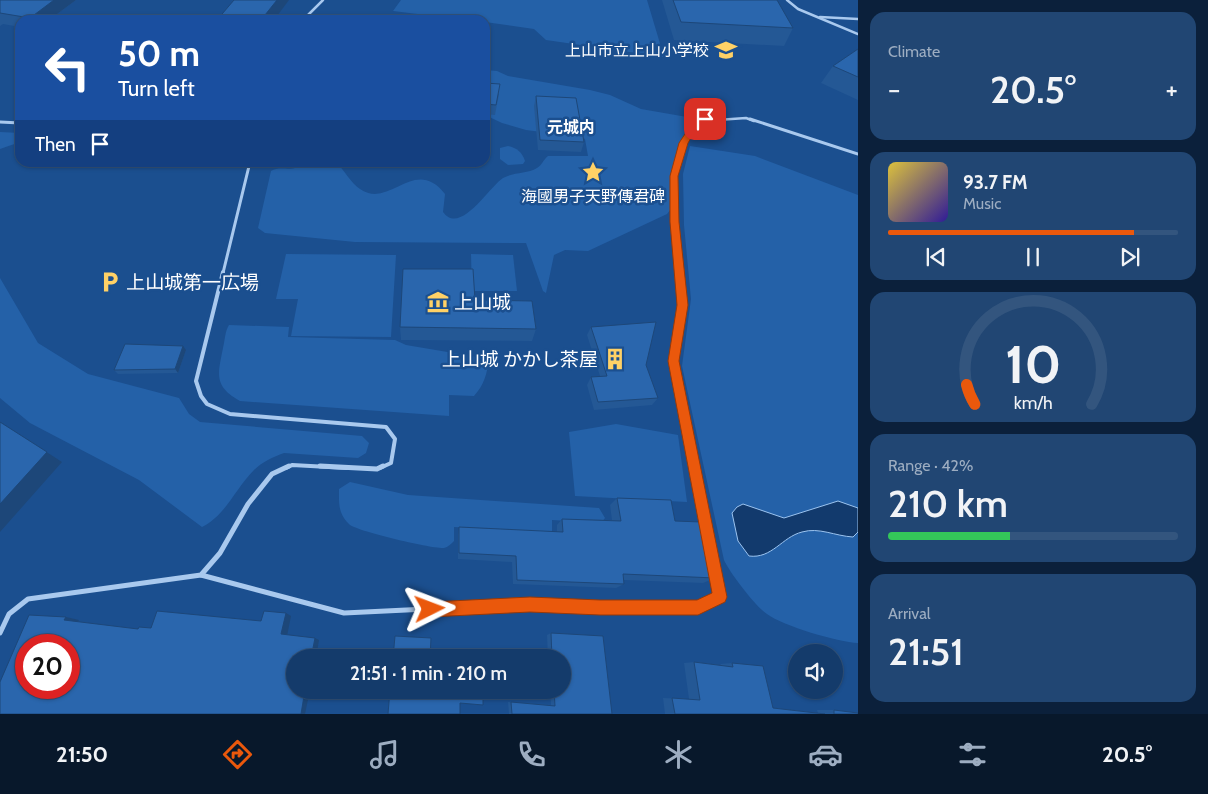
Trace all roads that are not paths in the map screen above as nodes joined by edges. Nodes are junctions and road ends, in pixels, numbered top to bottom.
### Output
1 (323, 0) edge
2 (787, 0) edge
3 (308, 15) edge
4 (817, 17) junction
5 (858, 19) edge
6 (858, 34) edge
7 (0, 122) edge
8 (15, 122) edge
9 (858, 154) edge
10 (249, 167) edge
11 (201, 575) junction
12 (0, 634) edge

1 - 3 lane
2 - 4 lane
4 - 5 lane
4 - 6 lane
7 - 8 lane
9 - 11 lane
10 - 11 lane
11 - 12 lane

